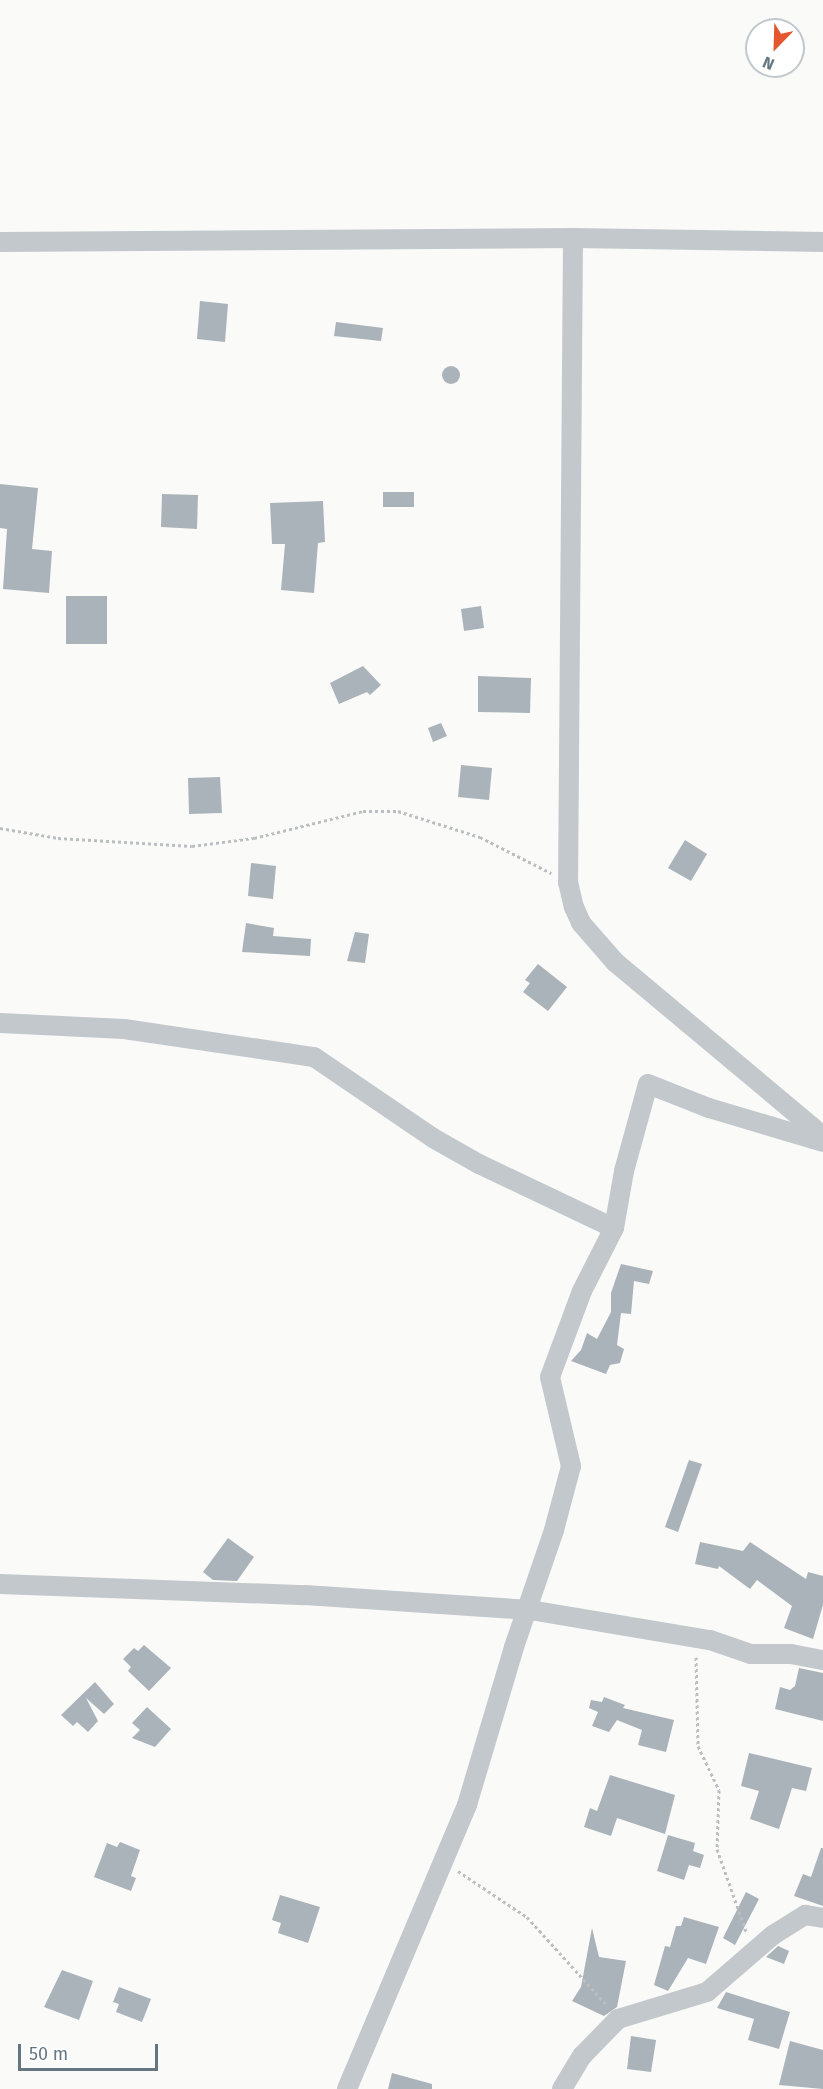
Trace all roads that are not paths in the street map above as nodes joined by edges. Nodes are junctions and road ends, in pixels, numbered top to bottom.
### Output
1 (573, 238) junction
2 (0, 242) edge
3 (823, 242) edge
4 (0, 1023) edge
5 (823, 1136) edge
6 (823, 1142) edge
7 (614, 1228) junction
8 (0, 1584) edge
9 (530, 1610) junction
10 (823, 1660) edge
11 (823, 1918) edge
12 (347, 2089) edge
13 (562, 2089) edge

1 - 2 street
1 - 3 street
1 - 5 street
4 - 7 street
6 - 7 street
7 - 9 street
8 - 9 street
9 - 10 street
9 - 12 street
11 - 13 street

